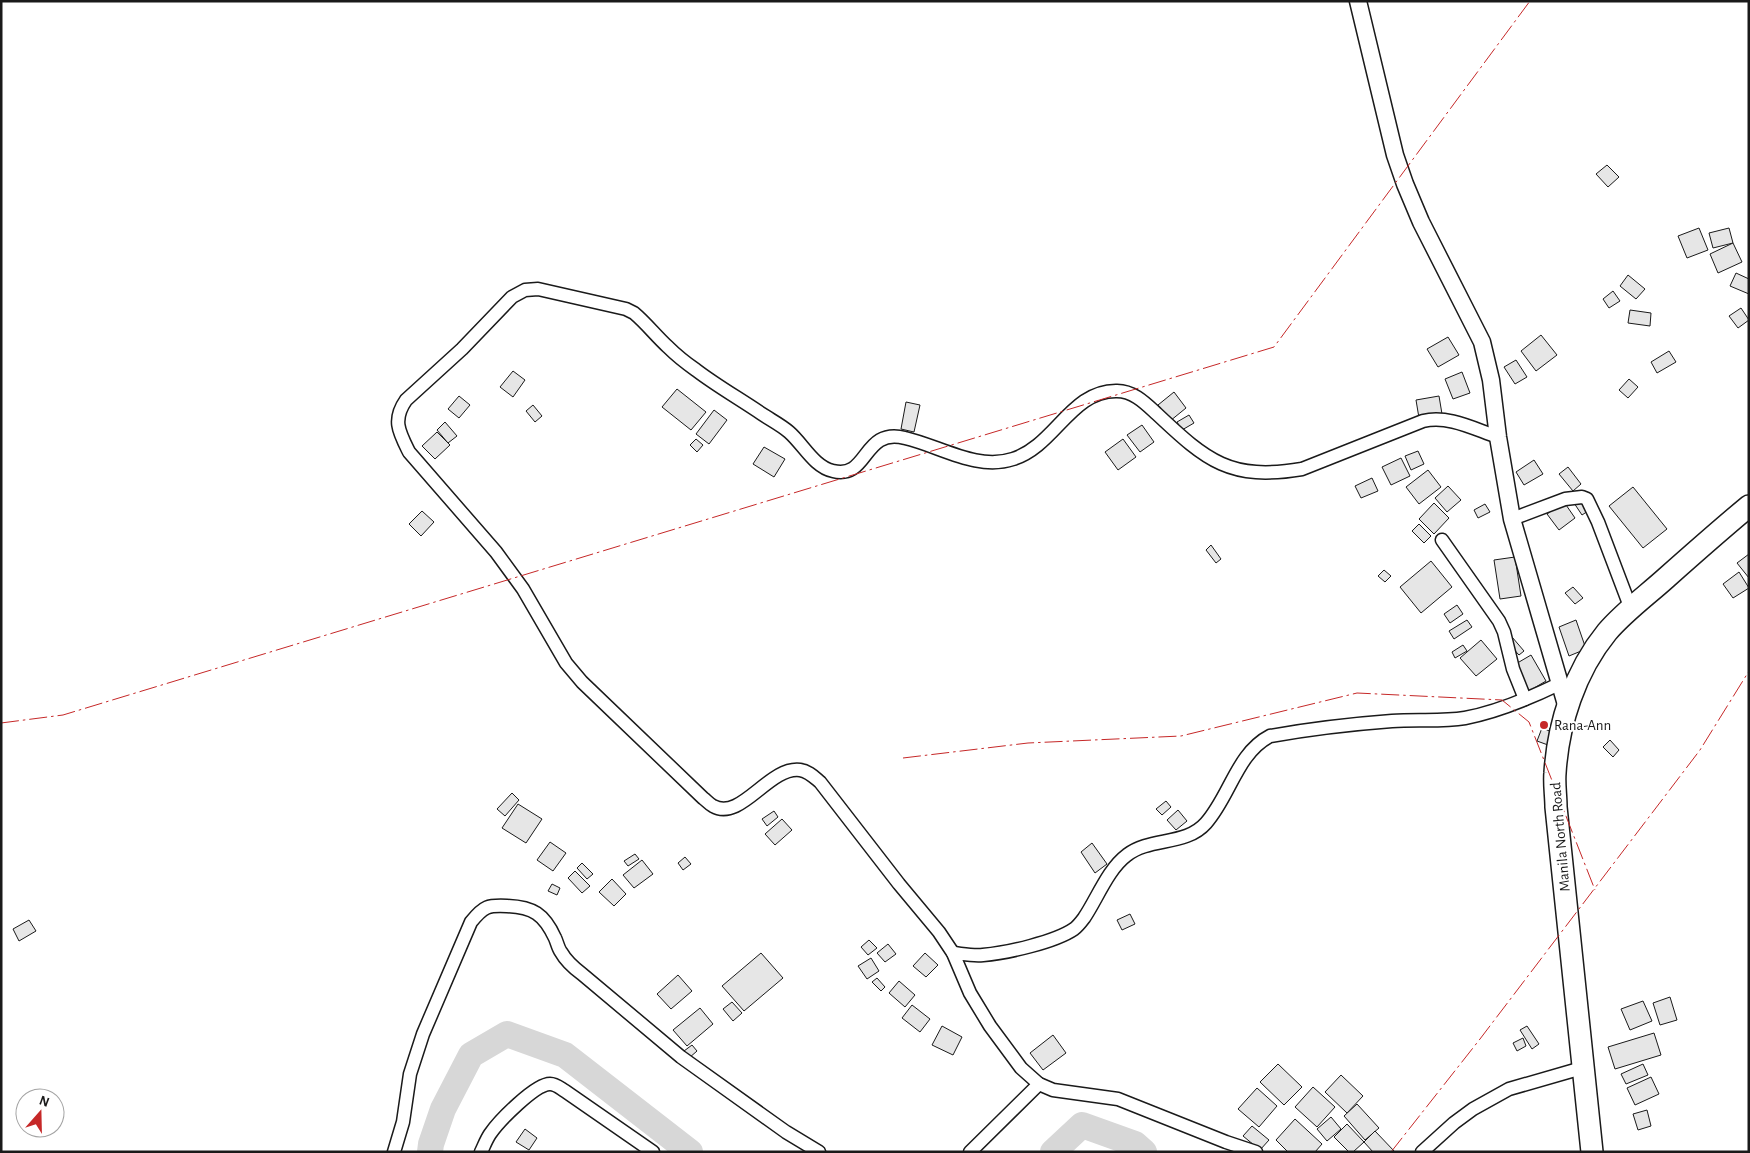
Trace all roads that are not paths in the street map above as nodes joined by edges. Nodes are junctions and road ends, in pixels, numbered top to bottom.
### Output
1 (1358, 1) edge
2 (1498, 437) junction
3 (1749, 506) edge
4 (1512, 519) junction
5 (1442, 540) dead end
6 (1631, 609) junction
7 (1559, 684) junction
8 (1525, 699) junction
9 (1567, 708) junction
10 (953, 953) junction
11 (1582, 1068) junction
12 (1039, 1084) junction
13 (394, 1152) edge
14 (480, 1152) edge
15 (653, 1152) edge
16 (819, 1152) edge
17 (970, 1152) edge
18 (1256, 1152) edge
19 (1422, 1152) edge
20 (1592, 1152) edge

1 - 2 street
2 - 4 street
2 - 10 street
3 - 6 highway, Manila North Road
4 - 6 street
4 - 7 street
5 - 8 street
6 - 9 highway, Manila North Road
7 - 8 street
7 - 9 street
8 - 10 street
9 - 11 highway, Manila North Road
10 - 12 street
11 - 19 street
11 - 20 highway, Manila North Road
12 - 17 street
12 - 18 street
13 - 16 street
14 - 15 street

